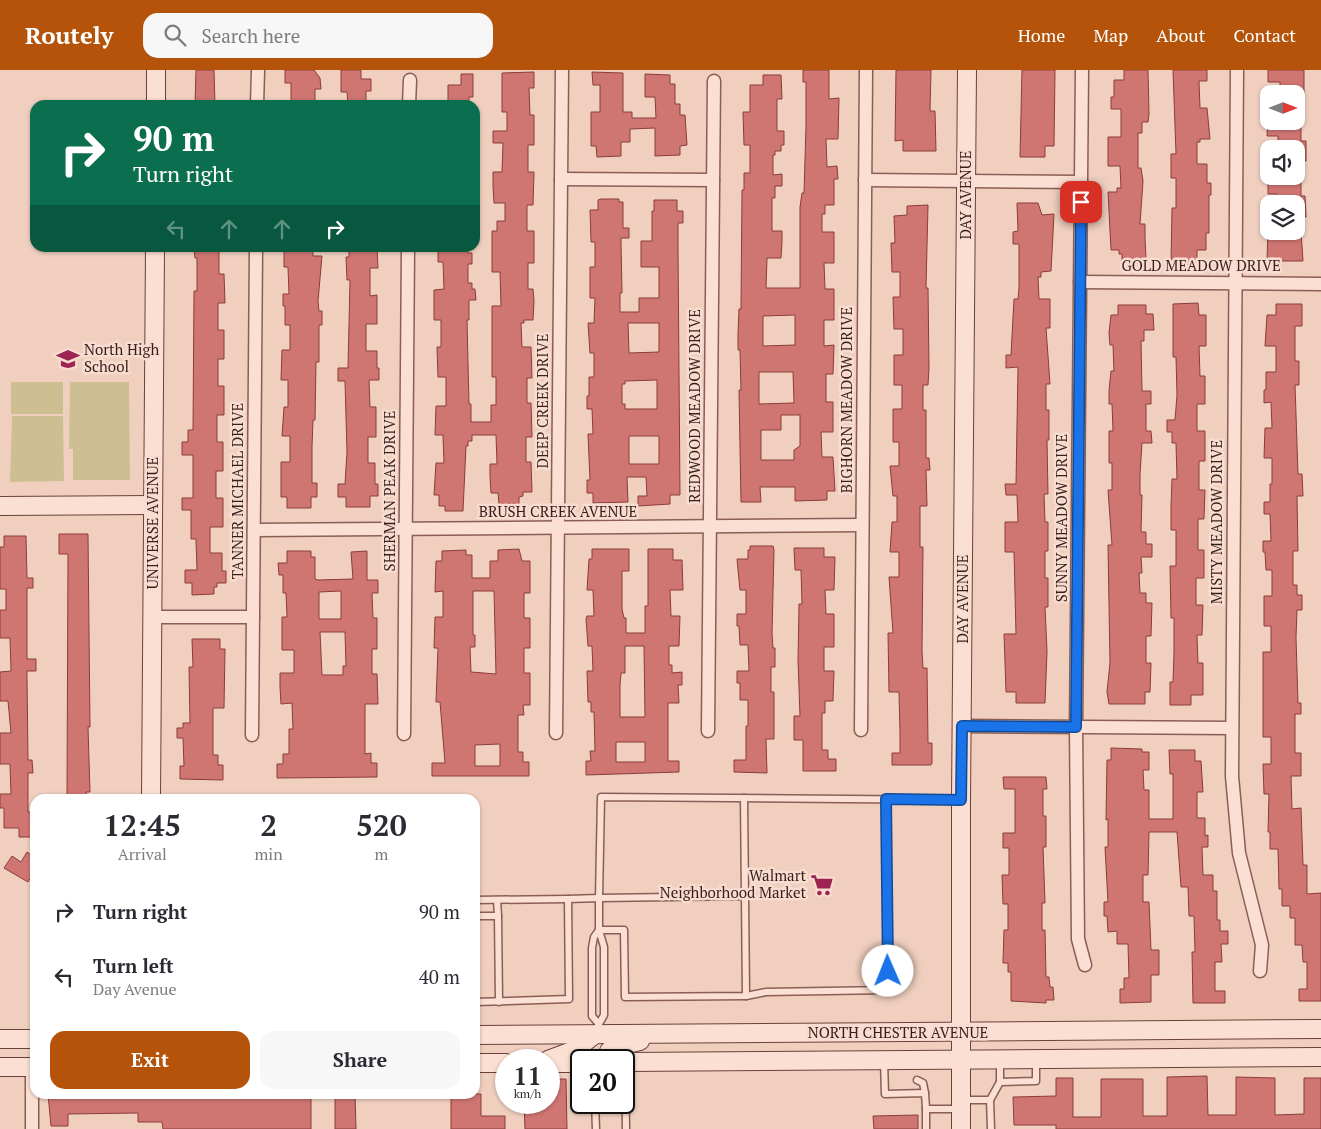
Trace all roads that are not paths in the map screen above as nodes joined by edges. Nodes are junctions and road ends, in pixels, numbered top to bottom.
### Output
1 (156, 70) edge
2 (258, 70) edge
3 (562, 70) edge
4 (866, 70) edge
5 (967, 70) edge
6 (1082, 70) edge
7 (1237, 70) edge
8 (410, 80) dead end
9 (714, 81) dead end
10 (156, 100) edge
11 (257, 100) edge
12 (409, 100) edge
13 (561, 178) junction
14 (713, 180) junction
15 (865, 180) junction
16 (966, 181) junction
17 (1081, 182) junction
18 (155, 252) edge
19 (256, 252) edge
20 (408, 252) edge
21 (1080, 282) junction
22 (1235, 283) junction
23 (1321, 284) edge
24 (153, 505) junction
25 (0, 506) edge
26 (862, 525) junction
27 (710, 527) junction
28 (558, 528) junction
29 (406, 529) junction
30 (254, 530) junction
31 (152, 616) junction
32 (253, 617) junction
33 (962, 726) junction
34 (1076, 727) junction
35 (1232, 728) junction
36 (861, 730) dead end
37 (708, 731) dead end
38 (556, 733) dead end
39 (404, 734) dead end
40 (252, 735) dead end
41 (151, 794) edge
42 (744, 798) junction
43 (886, 799) junction
44 (961, 800) junction
45 (745, 896) junction
46 (599, 898) junction
47 (568, 899) junction
48 (480, 900) edge
49 (497, 900) junction
50 (480, 916) edge
51 (498, 916) junction
52 (599, 930) junction
53 (1086, 964) dead end
54 (1260, 970) dead end
55 (746, 996) junction
56 (480, 1002) edge
57 (499, 1002) junction
58 (596, 1029) junction
59 (1321, 1029) edge
60 (961, 1032) junction
61 (672, 1034) junction
62 (480, 1035) edge
63 (0, 1039) edge
64 (30, 1039) edge
65 (612, 1049) edge
66 (560, 1056) edge
67 (1321, 1057) edge
68 (1036, 1059) junction
69 (884, 1060) junction
70 (961, 1060) junction
71 (1000, 1060) junction
72 (635, 1061) edge
73 (495, 1063) edge
74 (480, 1064) edge
75 (0, 1067) edge
76 (30, 1067) edge
77 (917, 1080) dead end
78 (1000, 1082) junction
79 (925, 1093) junction
80 (33, 1099) edge
81 (990, 1100) junction
82 (962, 1105) junction
83 (926, 1109) junction
84 (595, 1114) edge
85 (624, 1114) edge
86 (32, 1129) edge
87 (596, 1129) edge
88 (626, 1129) edge
89 (926, 1129) edge
90 (962, 1129) edge
91 (991, 1129) edge

1 - 10 main road
2 - 11 street
3 - 13 street, DEEP CREEK DRIVE
4 - 15 street, BIGHORN MEADOW DRIVE
5 - 16 main road, DAY AVENUE
6 - 17 street, SUNNY MEADOW DRIVE
7 - 22 street, MISTY MEADOW DRIVE
8 - 12 street
9 - 14 street, REDWOOD MEADOW DRIVE
13 - 14 street
13 - 28 street, DEEP CREEK DRIVE
14 - 27 street, REDWOOD MEADOW DRIVE
15 - 16 street
15 - 26 street, BIGHORN MEADOW DRIVE
16 - 17 street
16 - 33 main road, DAY AVENUE
17 - 21 street, SUNNY MEADOW DRIVE
18 - 24 main road, UNIVERSE AVENUE
19 - 30 street, TANNER MICHAEL DRIVE
20 - 29 street, SHERMAN PEAK DRIVE
21 - 22 street, GOLD MEADOW DRIVE
21 - 34 street, SUNNY MEADOW DRIVE
22 - 23 street, GOLD MEADOW DRIVE
22 - 35 street, MISTY MEADOW DRIVE
24 - 25 main road
24 - 31 main road, UNIVERSE AVENUE
26 - 27 street, BRUSH CREEK AVENUE
26 - 36 street, BIGHORN MEADOW DRIVE
27 - 28 street, BRUSH CREEK AVENUE
27 - 37 street, REDWOOD MEADOW DRIVE
28 - 29 street, BRUSH CREEK AVENUE
28 - 38 street, DEEP CREEK DRIVE
29 - 30 street, BRUSH CREEK AVENUE
29 - 39 street, SHERMAN PEAK DRIVE
30 - 32 street, TANNER MICHAEL DRIVE
31 - 32 street
31 - 41 main road, UNIVERSE AVENUE
32 - 40 street, TANNER MICHAEL DRIVE
33 - 34 street
33 - 44 main road, DAY AVENUE
34 - 35 street
34 - 53 street, SUNNY MEADOW DRIVE
35 - 54 street, MISTY MEADOW DRIVE
42 - 43 lane
42 - 45 lane
42 - 46 lane
43 - 44 lane
43 - 55 lane
44 - 60 main road, DAY AVENUE
45 - 46 lane
45 - 55 lane
46 - 47 lane
46 - 52 lane
47 - 49 lane
47 - 57 lane
48 - 49 lane
49 - 51 lane
50 - 51 lane
51 - 57 lane
52 - 55 lane
52 - 58 lane
52 - 58 lane
56 - 57 lane
58 - 61 main road, NORTH CHESTER AVENUE
58 - 62 main road, NORTH CHESTER AVENUE
58 - 66 main road
59 - 60 main road, NORTH CHESTER AVENUE
60 - 61 main road, NORTH CHESTER AVENUE
60 - 70 main road, DAY AVENUE
61 - 65 main road
63 - 64 main road
67 - 68 main road, NORTH CHESTER AVENUE
68 - 71 main road, NORTH CHESTER AVENUE
68 - 78 lane
69 - 70 main road, NORTH CHESTER AVENUE
69 - 72 main road, NORTH CHESTER AVENUE
69 - 79 lane
70 - 71 main road, NORTH CHESTER AVENUE
70 - 82 main road, DAY AVENUE
71 - 78 lane
73 - 74 main road
75 - 76 main road
77 - 79 lane
78 - 81 lane
79 - 83 lane
80 - 86 street
81 - 82 lane
81 - 91 lane
82 - 83 lane
82 - 90 main road, DAY AVENUE
83 - 89 lane
84 - 87 lane
85 - 88 lane

